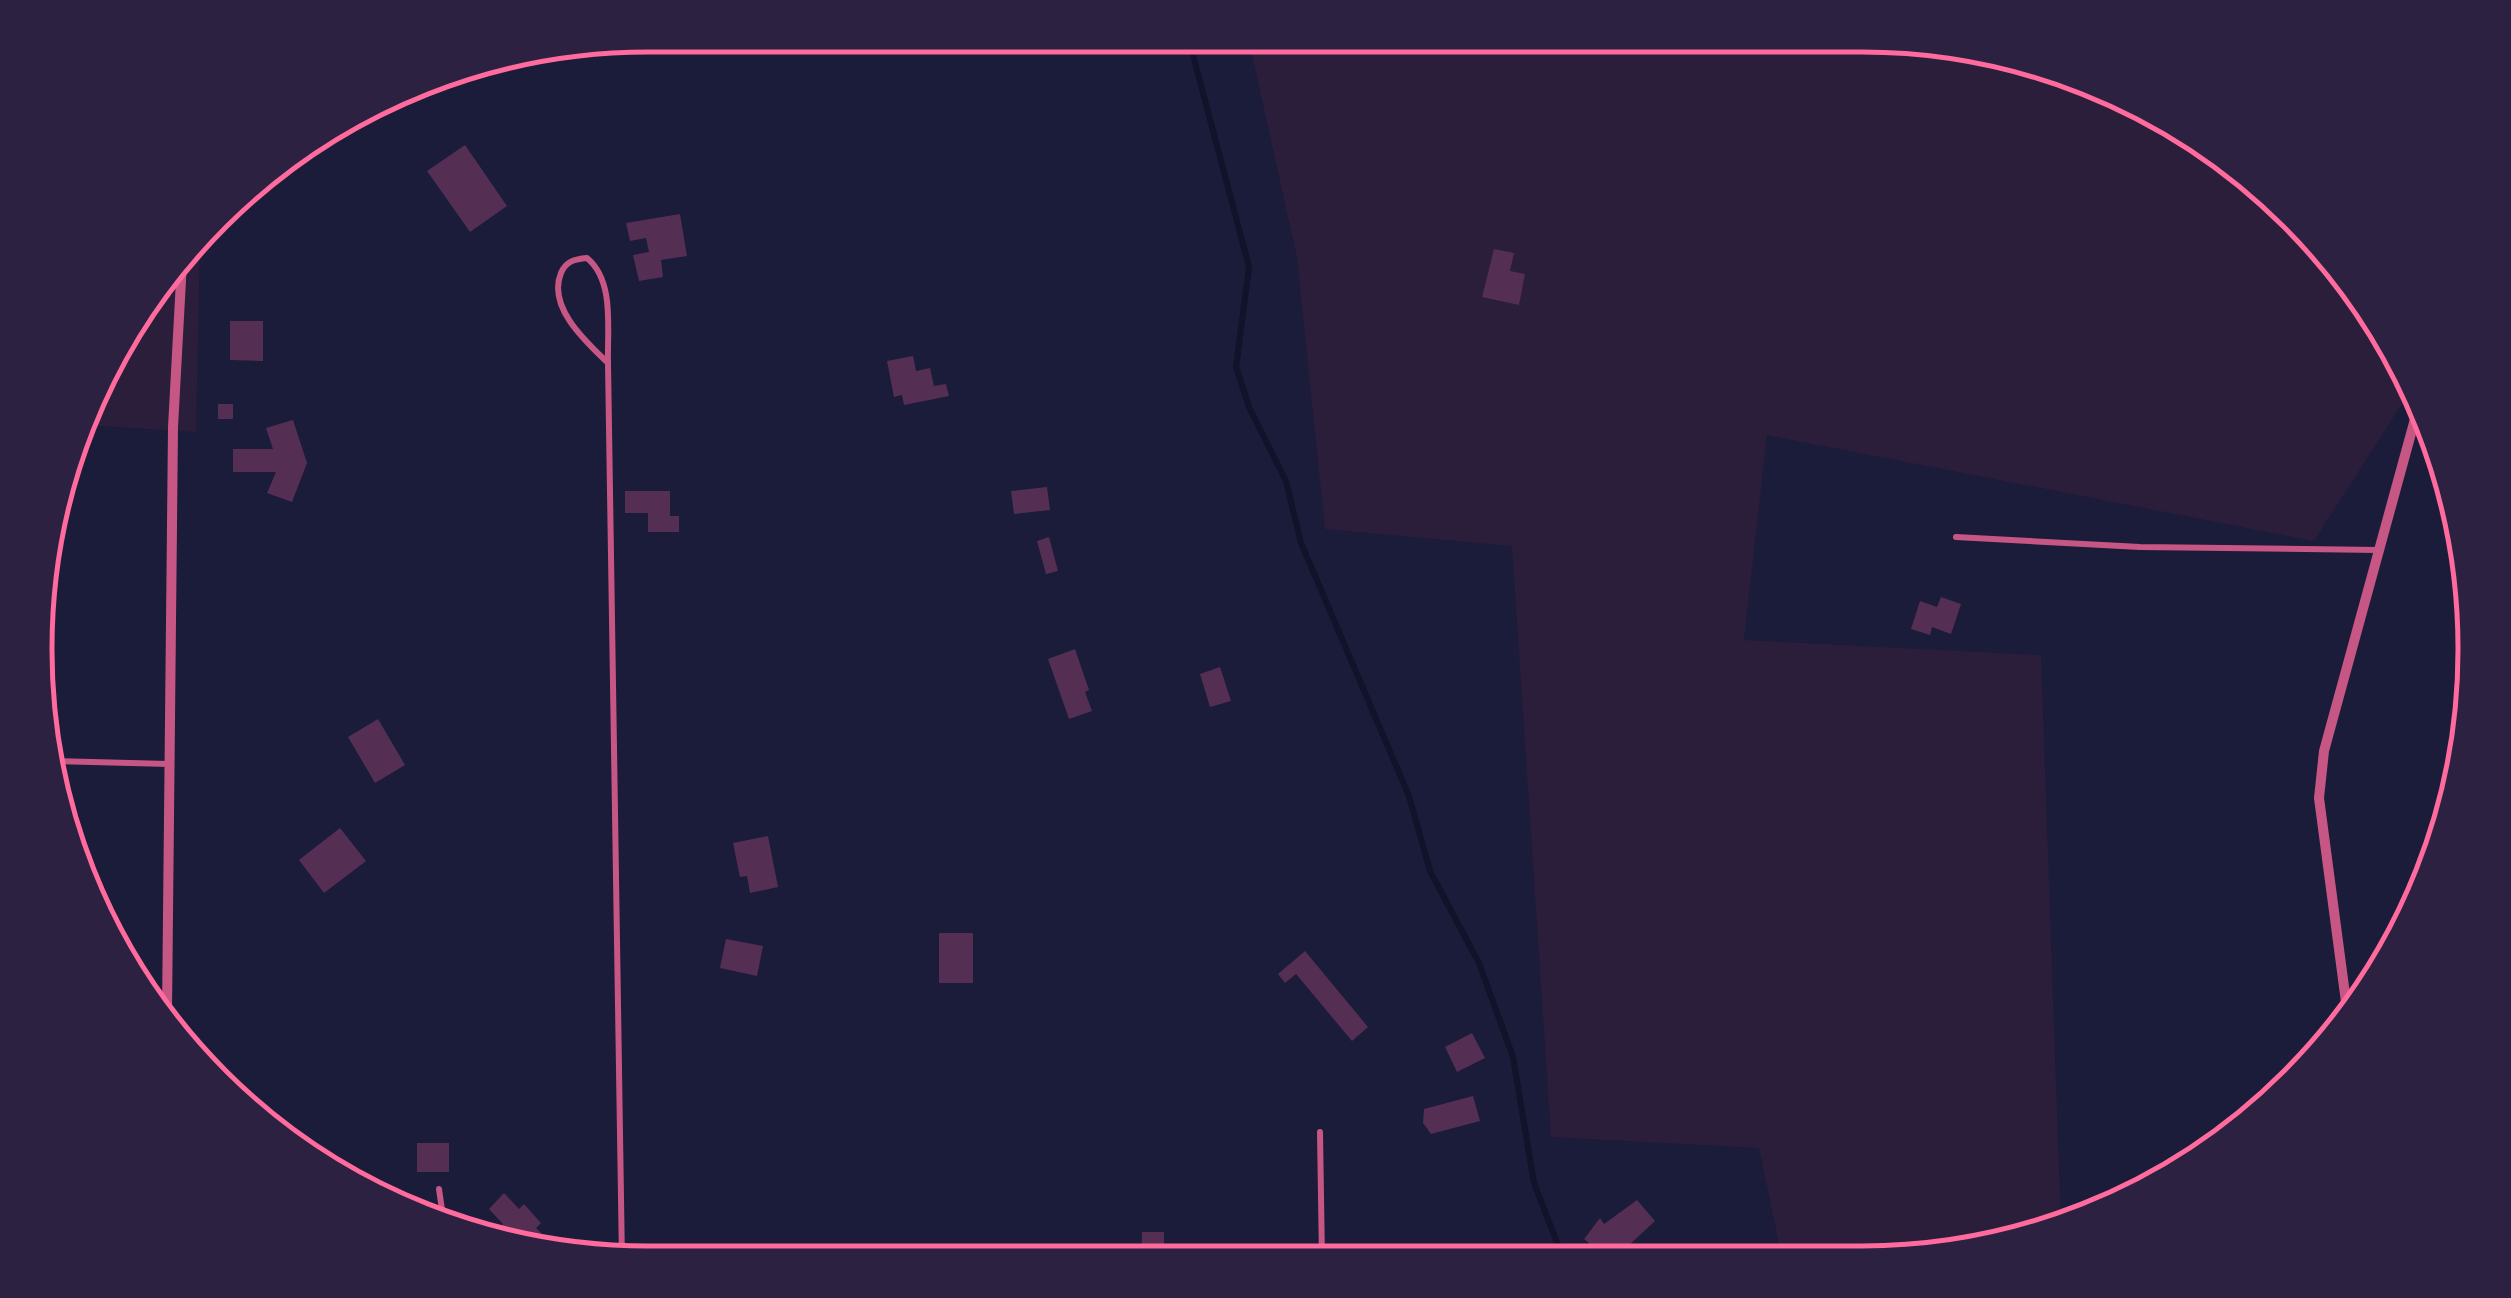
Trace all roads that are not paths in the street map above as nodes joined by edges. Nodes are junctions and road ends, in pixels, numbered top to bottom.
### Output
1 (181, 280) edge
2 (608, 362) junction
3 (2414, 423) edge
4 (1956, 537) dead end
5 (2380, 550) junction
6 (63, 761) edge
7 (170, 764) junction
8 (2345, 998) edge
9 (167, 1000) edge
10 (1320, 1132) dead end
11 (439, 1189) dead end
12 (441, 1208) edge
13 (622, 1245) edge
14 (1322, 1246) edge

1 - 7 street
2 - 2 lane
2 - 13 lane
3 - 5 street
4 - 5 lane
5 - 8 street
6 - 7 lane
7 - 9 street
10 - 14 lane
11 - 12 lane

